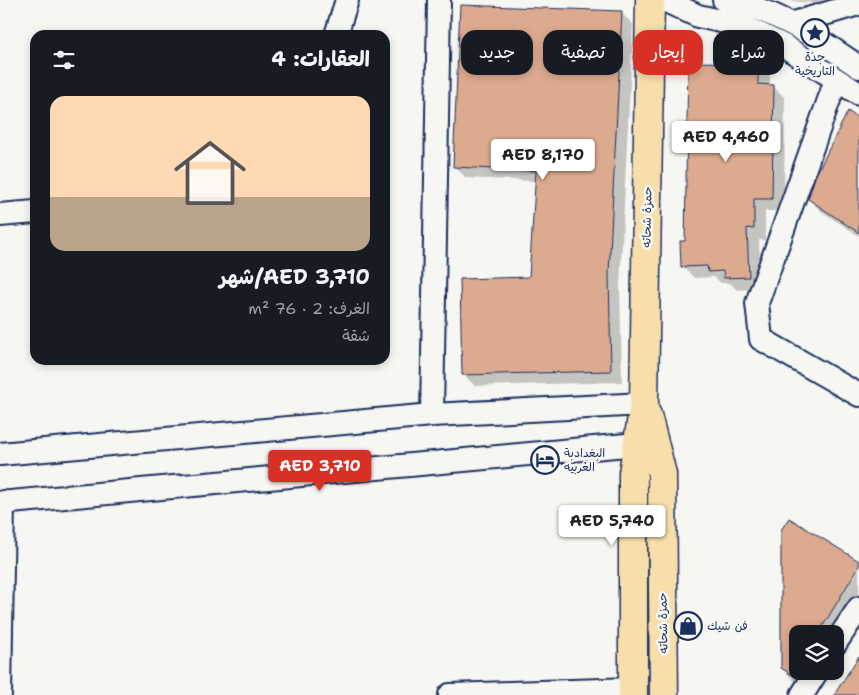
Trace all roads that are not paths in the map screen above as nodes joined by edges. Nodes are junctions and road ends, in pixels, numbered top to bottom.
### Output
1 (347, 0) edge
2 (439, 0) edge
3 (650, 0) edge
4 (664, 0) edge
5 (724, 0) edge
6 (856, 0) edge
7 (794, 23) junction
8 (338, 30) edge
9 (859, 67) edge
10 (836, 80) junction
11 (859, 94) edge
12 (30, 212) edge
13 (0, 215) edge
14 (859, 395) edge
15 (644, 404) junction
16 (432, 415) junction
17 (637, 444) junction
18 (0, 454) edge
19 (1, 502) edge
20 (859, 608) edge
21 (844, 630) edge
22 (811, 680) edge
23 (633, 692) edge
24 (561, 693) edge
25 (0, 695) edge
26 (450, 695) edge
27 (664, 695) edge
28 (802, 695) edge

1 - 8 street
2 - 16 street
3 - 15 main road, حمزة شحاته
4 - 10 street
5 - 7 street
6 - 7 street
7 - 9 street
10 - 11 street
10 - 14 street
12 - 13 street
15 - 16 street
15 - 17 main road, حمزة شحاته
15 - 27 main road, حمزة شحاته
16 - 18 street
17 - 19 street
17 - 23 main road, حمزة شحاته
19 - 25 street
20 - 21 street
22 - 28 street
23 - 24 street
24 - 26 street

